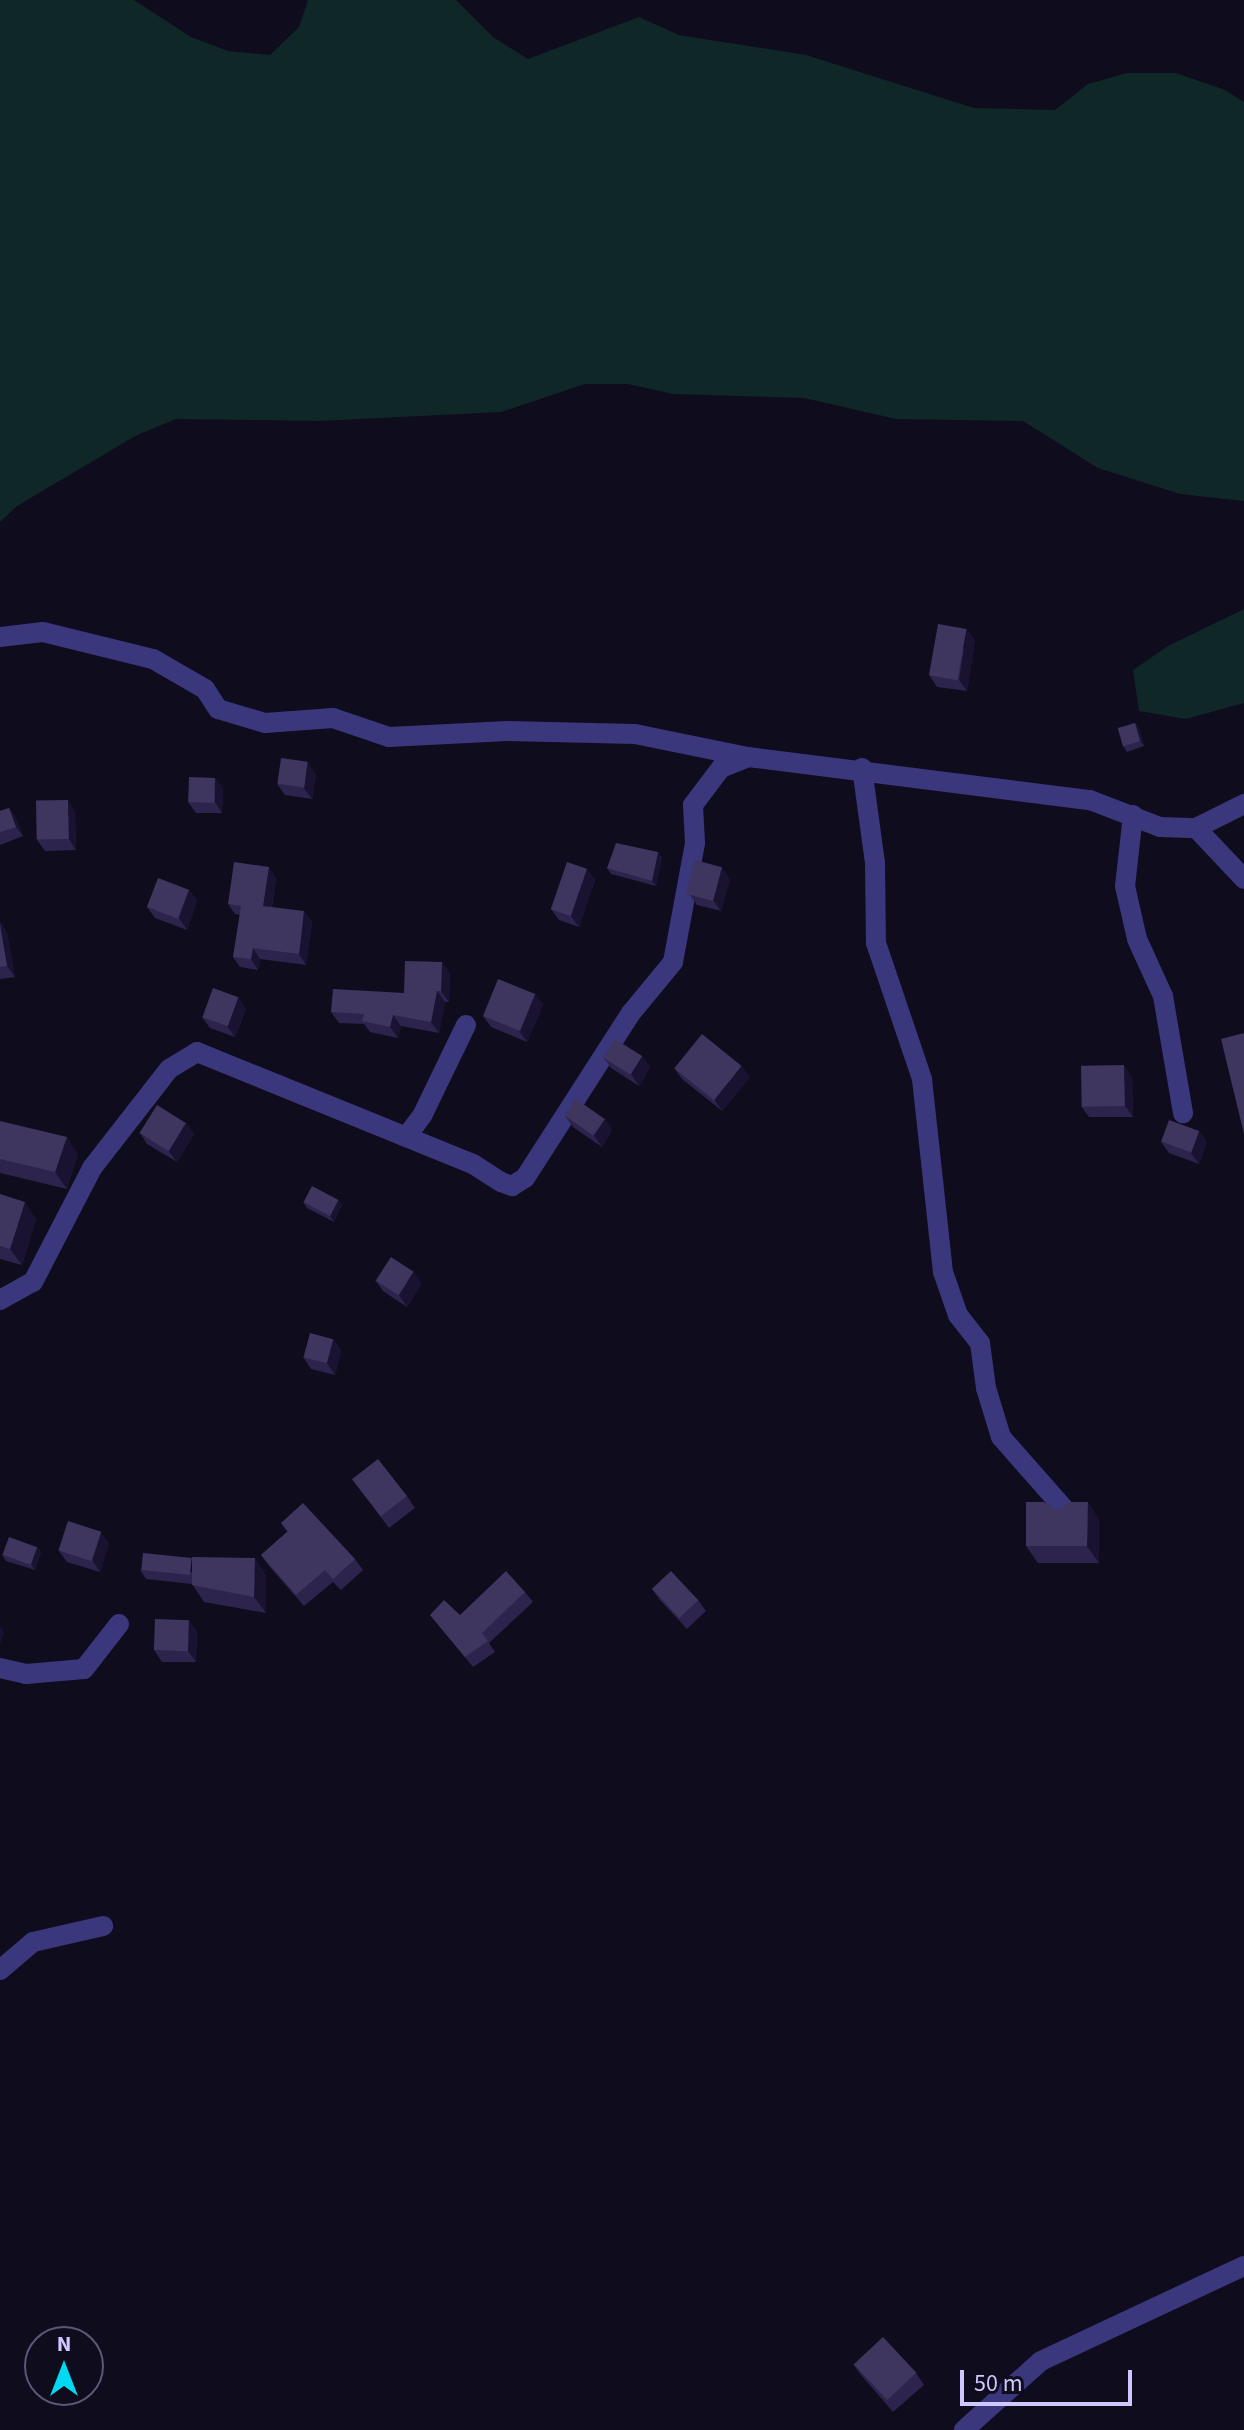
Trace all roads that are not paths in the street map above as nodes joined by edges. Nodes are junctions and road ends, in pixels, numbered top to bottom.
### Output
1 (0, 637) edge
2 (748, 757) junction
3 (862, 768) junction
4 (1244, 804) edge
5 (1133, 815) junction
6 (1196, 828) junction
7 (1244, 879) edge
8 (466, 1025) dead end
9 (1183, 1113) dead end
10 (406, 1137) junction
11 (0, 1300) edge
12 (1069, 1514) edge
13 (119, 1624) dead end
14 (0, 1668) edge
15 (103, 1926) dead end
16 (0, 1970) edge
17 (1244, 2266) edge
18 (964, 2430) edge

1 - 2 street
2 - 3 street
2 - 10 street
3 - 5 street
3 - 12 street
4 - 6 street
5 - 6 street
5 - 9 street
6 - 7 street
8 - 10 street
10 - 11 street
13 - 14 street
15 - 16 street
17 - 18 street

